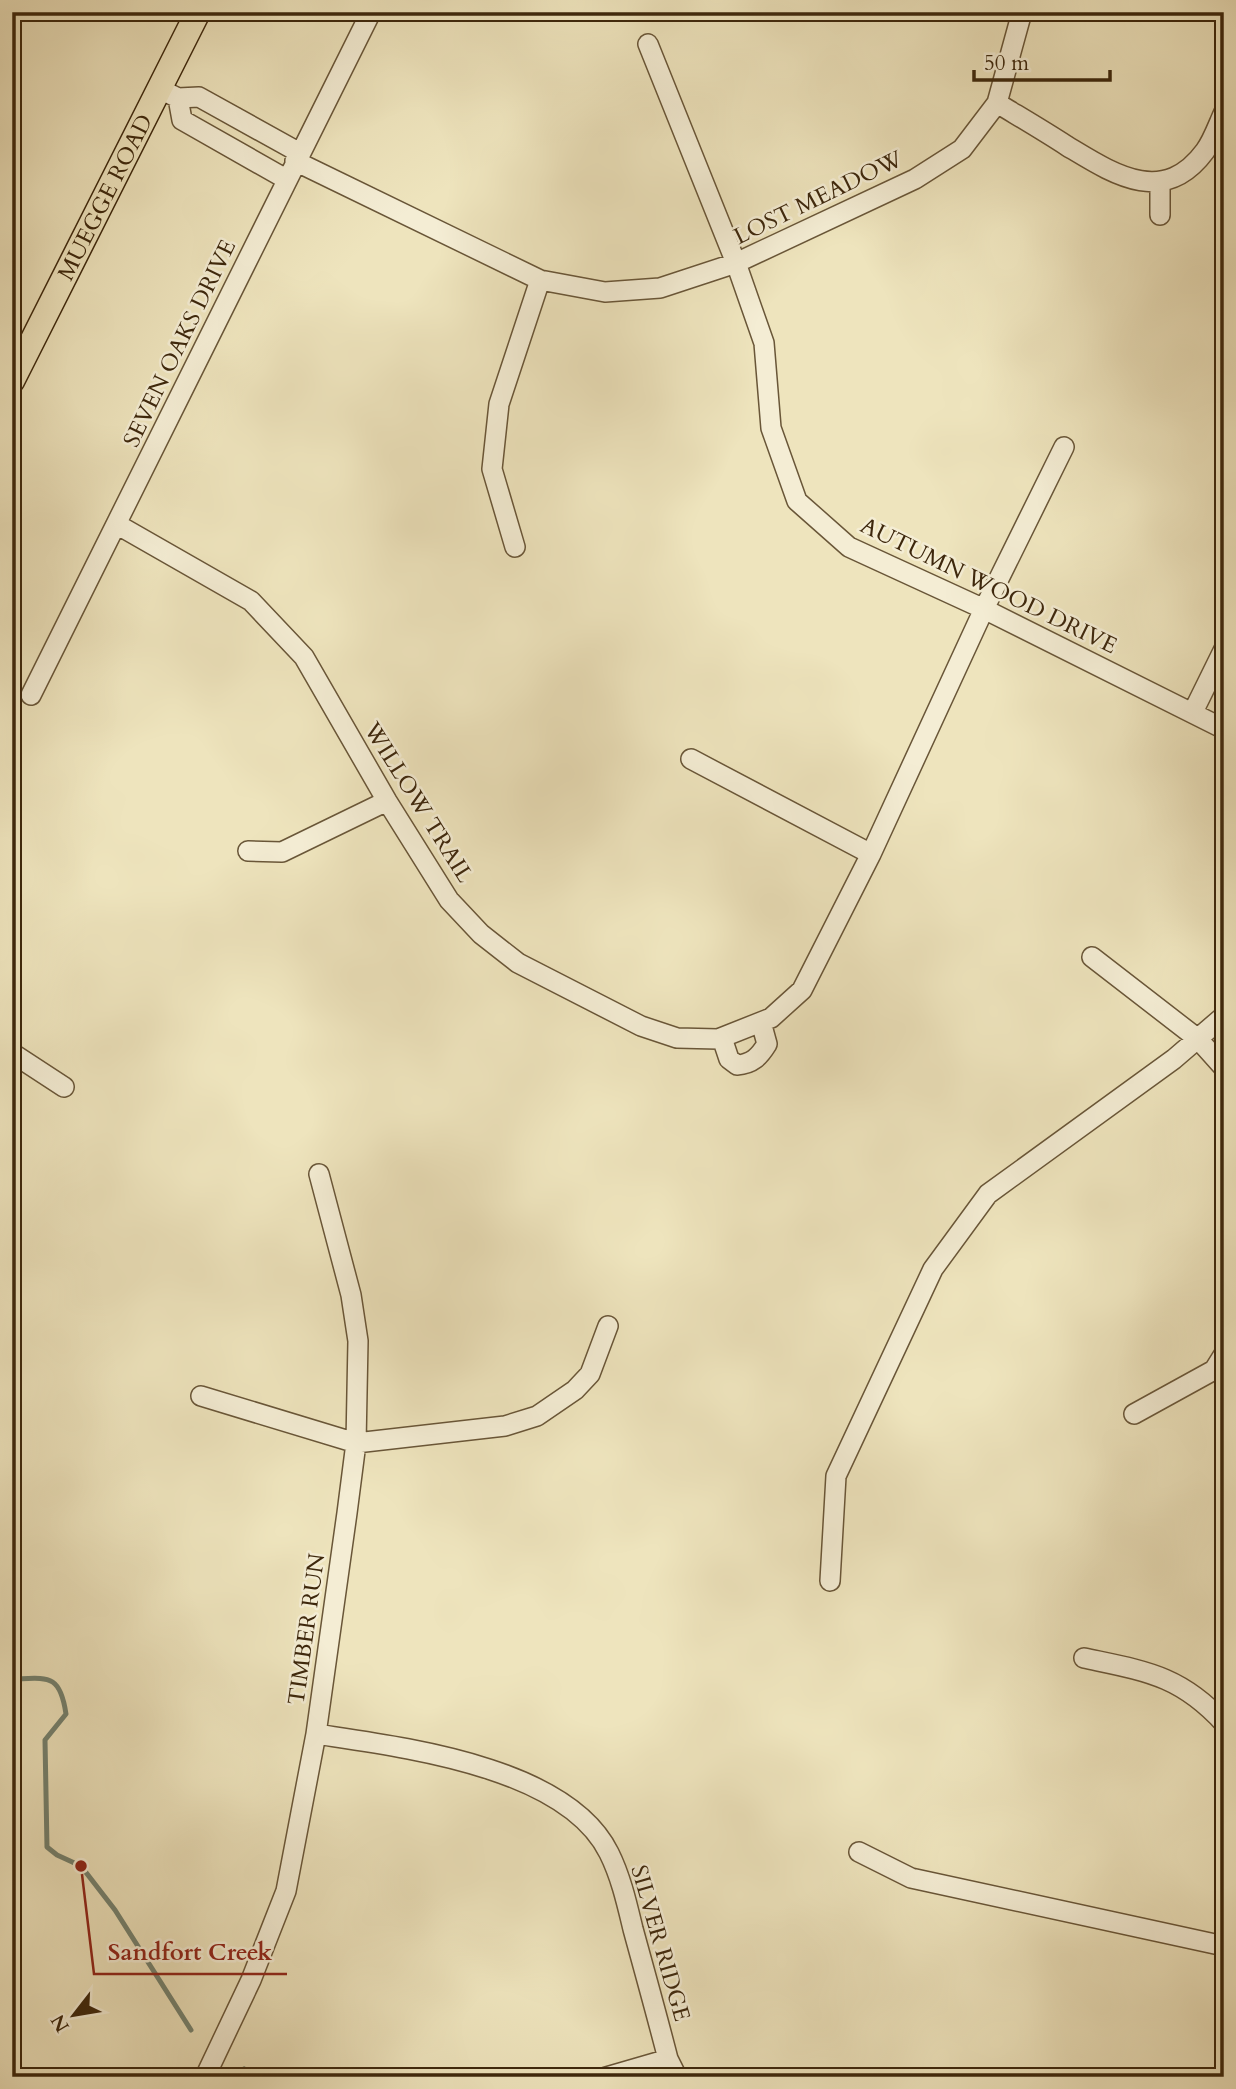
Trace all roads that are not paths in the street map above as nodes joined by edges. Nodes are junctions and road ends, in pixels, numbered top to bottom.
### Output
1 (198, 12) edge
2 (371, 12) edge
3 (1022, 12) edge
4 (648, 44) dead end
5 (169, 94) junction
6 (997, 103) junction
7 (1224, 112) edge
8 (298, 157) junction
9 (286, 179) junction
10 (1160, 182) junction
11 (1160, 215) dead end
12 (736, 263) junction
13 (540, 280) junction
14 (12, 382) edge
15 (1064, 447) dead end
16 (118, 525) junction
17 (515, 547) dead end
18 (984, 609) junction
19 (1224, 649) edge
20 (31, 695) dead end
21 (1193, 712) junction
22 (1224, 729) edge
23 (691, 759) dead end
24 (387, 801) junction
25 (248, 851) dead end
26 (871, 854) junction
27 (1093, 957) dead end
28 (1224, 1016) edge
29 (761, 1023) junction
30 (722, 1038) junction
31 (1198, 1039) junction
32 (12, 1053) edge
33 (1224, 1068) edge
34 (64, 1087) dead end
35 (318, 1174) dead end
36 (608, 1326) dead end
37 (1224, 1354) edge
38 (201, 1396) dead end
39 (1134, 1414) dead end
40 (356, 1443) junction
41 (830, 1581) dead end
42 (1084, 1658) dead end
43 (1224, 1723) edge
44 (316, 1734) junction
45 (859, 1852) dead end
46 (1224, 1947) edge
47 (672, 2068) edge
48 (205, 2077) edge
49 (606, 2077) edge

1 - 5 main road, MUEGGE ROAD
2 - 8 street, SEVEN OAKS DRIVE
3 - 6 street, LOST MEADOW
4 - 12 street, AUTUMN WOOD DRIVE
5 - 8 street
5 - 9 street
5 - 14 main road, MUEGGE ROAD
6 - 10 street
6 - 12 street, LOST MEADOW
7 - 10 street
8 - 9 street, SEVEN OAKS DRIVE
8 - 13 street
9 - 16 street, SEVEN OAKS DRIVE
10 - 11 street
12 - 13 street, LOST MEADOW
12 - 18 street, AUTUMN WOOD DRIVE
13 - 17 street
15 - 18 street, WILLOW TRAIL
16 - 20 street, SEVEN OAKS DRIVE
16 - 24 street, WILLOW TRAIL
18 - 21 street, AUTUMN WOOD DRIVE
18 - 26 street, WILLOW TRAIL
19 - 21 street
21 - 22 street, AUTUMN WOOD DRIVE
23 - 26 street
24 - 25 street
24 - 30 street, WILLOW TRAIL
26 - 29 street, WILLOW TRAIL
27 - 31 street
28 - 31 street
29 - 30 street, WILLOW TRAIL
29 - 30 street
31 - 33 street
31 - 41 street
32 - 34 street
35 - 40 street, TIMBER RUN
36 - 40 street
37 - 39 street
38 - 40 street
40 - 44 street, TIMBER RUN
42 - 43 street
44 - 47 street, SILVER RIDGE
44 - 48 street, TIMBER RUN
45 - 46 street
47 - 49 street

